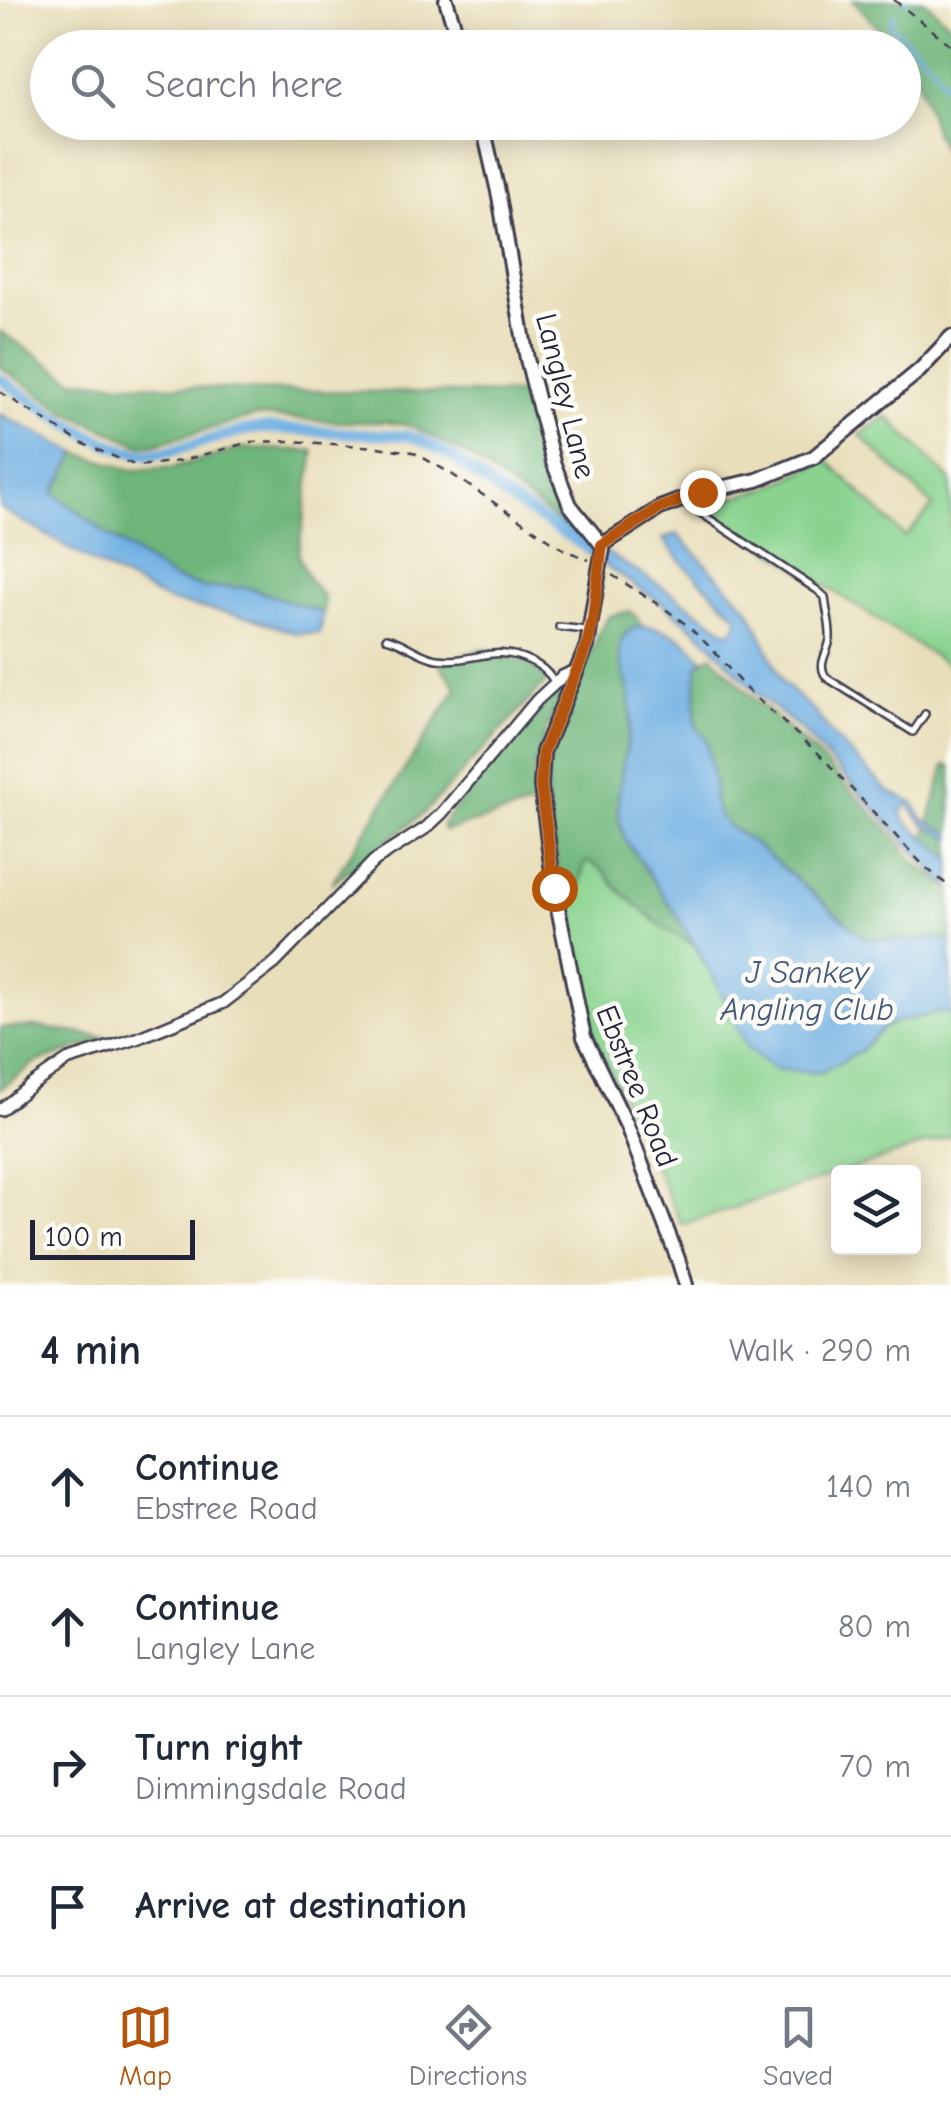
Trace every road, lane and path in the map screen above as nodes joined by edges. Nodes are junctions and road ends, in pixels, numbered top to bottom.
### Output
1 (446, 0) edge
2 (894, 0) edge
3 (455, 30) edge
4 (951, 46) edge
5 (486, 140) edge
6 (951, 337) edge
7 (0, 392) edge
8 (681, 500) junction
9 (602, 547) junction
10 (599, 567) junction
11 (559, 627) dead end
12 (590, 630) junction
13 (386, 638) dead end
14 (578, 670) junction
15 (556, 684) junction
16 (925, 714) dead end
17 (951, 888) edge
18 (0, 1110) edge
19 (686, 1285) edge

1 - 3 street
2 - 4 path
5 - 9 street, Langley Lane
6 - 8 street
7 - 10 path
8 - 9 street
8 - 16 lane
9 - 10 street, bridge
10 - 12 street
10 - 17 path
11 - 12 lane
12 - 14 street
13 - 15 lane
14 - 15 street
14 - 19 street, Ebstree Road
15 - 18 street

